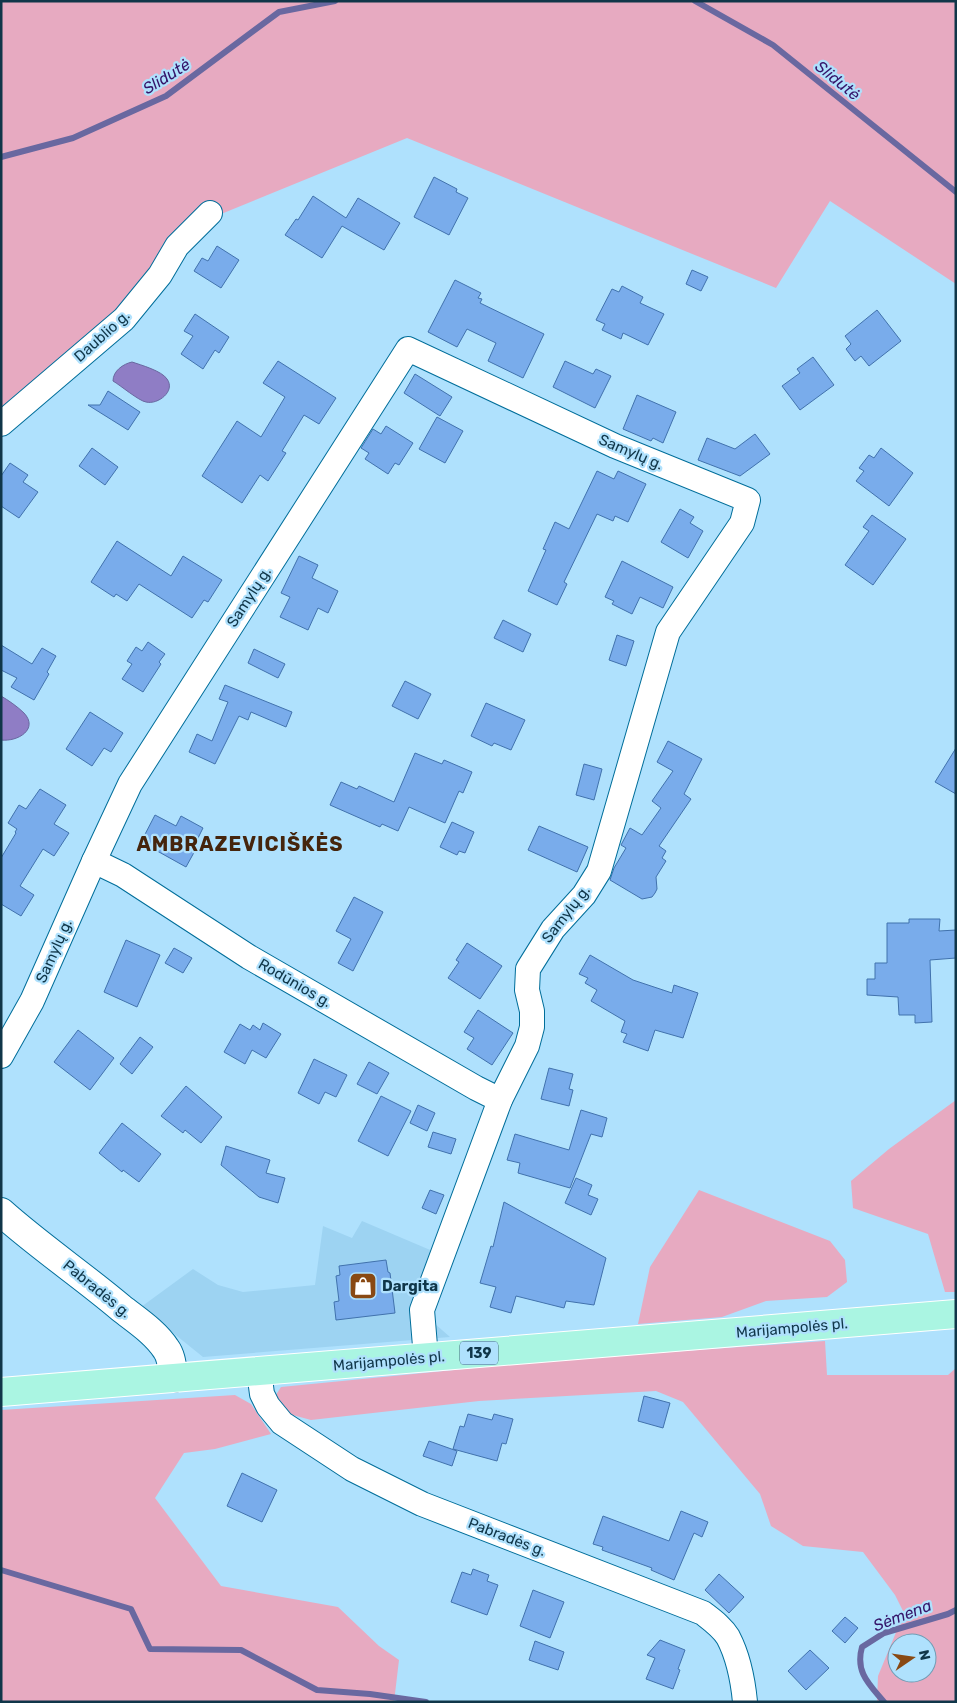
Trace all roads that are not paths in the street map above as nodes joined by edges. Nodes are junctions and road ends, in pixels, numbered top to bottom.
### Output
1 (210, 213) dead end
2 (1, 424) edge
3 (94, 861) junction
4 (1, 1056) edge
5 (500, 1100) junction
6 (1, 1212) edge
7 (956, 1314) edge
8 (426, 1358) junction
9 (259, 1371) junction
10 (174, 1378) junction
11 (1, 1392) edge
12 (744, 1702) edge

1 - 2 street, Daublio g.
3 - 4 street, Samylų g.
3 - 5 street, Rodūnios g.
3 - 5 street, Samylų g.
5 - 8 street, Samylų g.
6 - 10 street, Pabradės g.
7 - 8 main road, Marijampolės pl. / 139
8 - 9 main road, Marijampolės pl. / 139
9 - 10 main road, Marijampolės pl. / 139
9 - 12 street, Pabradės g.
10 - 11 main road, Marijampolės pl. / 139

